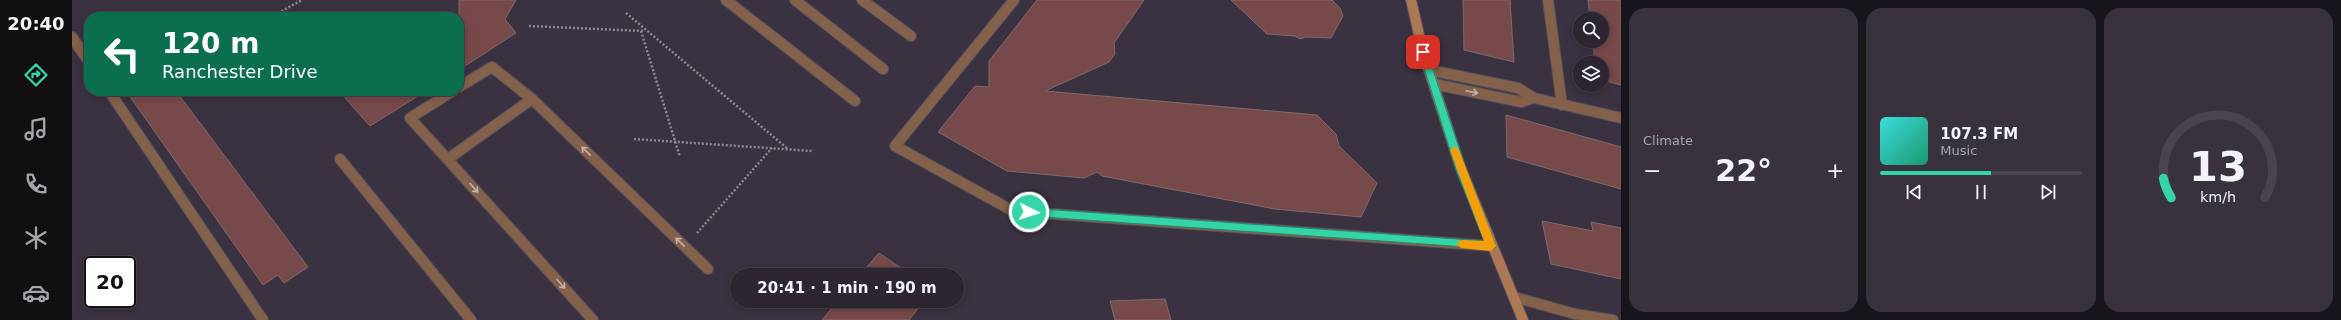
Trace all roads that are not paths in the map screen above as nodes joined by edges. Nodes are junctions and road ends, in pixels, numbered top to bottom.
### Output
1 (726, 0) edge
2 (795, 0) edge
3 (862, 0) edge
4 (1014, 0) edge
5 (1411, 0) edge
6 (1548, 0) edge
7 (911, 36) dead end
8 (72, 37) edge
9 (84, 55) edge
10 (883, 69) dead end
11 (1429, 70) junction
12 (464, 84) edge
13 (1434, 84) junction
14 (111, 96) edge
15 (445, 96) edge
16 (1534, 98) junction
17 (532, 99) junction
18 (855, 101) dead end
19 (1562, 105) junction
20 (1621, 118) edge
21 (340, 159) dead end
22 (448, 159) junction
23 (1491, 246) junction
24 (708, 269) dead end
25 (1514, 297) junction
26 (263, 320) edge
27 (471, 320) edge
28 (593, 320) edge
29 (1523, 320) edge
30 (1528, 320) edge
31 (1613, 320) edge

1 - 18 lane
2 - 10 lane
3 - 7 lane
4 - 23 lane
5 - 11 street
6 - 19 lane
8 - 9 lane
11 - 13 street
11 - 16 lane
12 - 17 lane
13 -> 16 lane
13 - 23 street
14 - 26 lane
15 - 22 lane
16 - 19 lane
17 - 22 lane
24 -> 17 lane
19 - 20 lane
21 - 27 lane
22 -> 28 lane
23 - 25 street
25 - 29 street
25 - 30 street
25 - 31 lane

